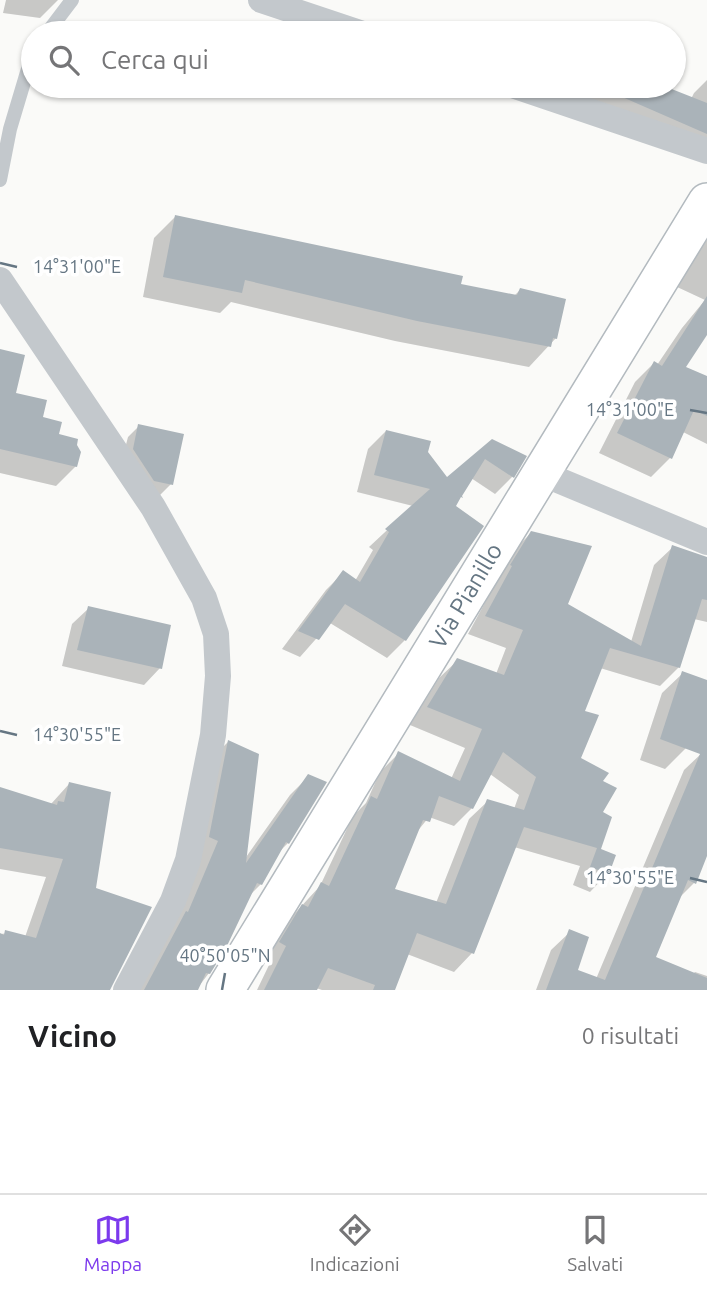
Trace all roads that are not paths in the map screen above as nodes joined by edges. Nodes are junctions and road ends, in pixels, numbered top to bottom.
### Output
1 (72, 0) edge
2 (261, 0) edge
3 (56, 21) edge
4 (324, 21) edge
5 (21, 92) edge
6 (550, 98) edge
7 (707, 151) edge
8 (0, 180) edge
9 (707, 202) edge
10 (0, 280) edge
11 (541, 473) junction
12 (707, 542) edge
13 (126, 990) edge
14 (225, 990) edge

1 - 3 lane
2 - 4 street
5 - 8 lane
6 - 7 street
9 - 11 street, Via Pianillo
10 - 13 street
11 - 12 street
11 - 14 street, Via Pianillo

